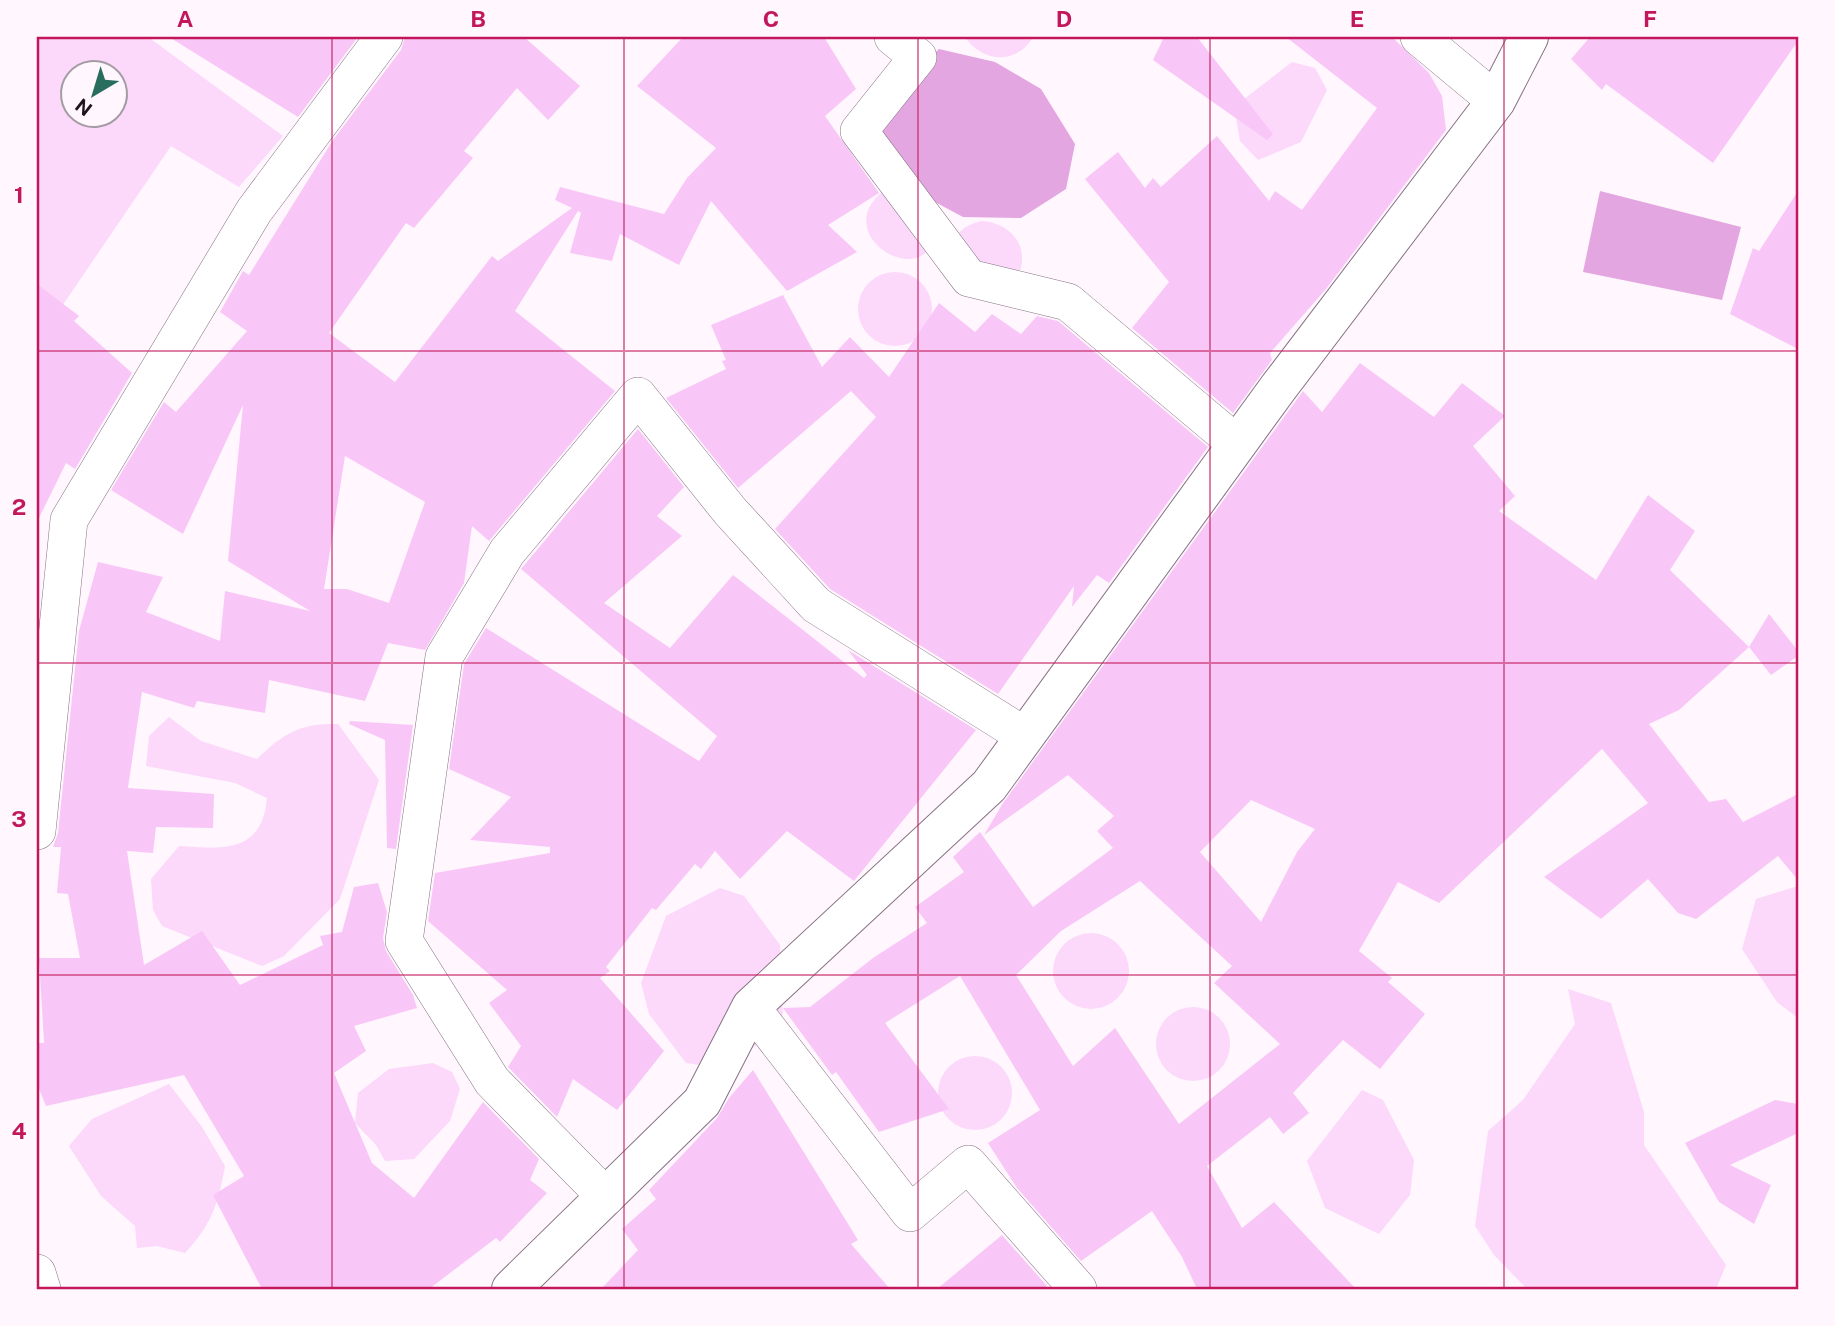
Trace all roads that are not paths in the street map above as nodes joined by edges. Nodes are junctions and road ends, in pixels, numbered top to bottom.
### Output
1 (384, 37) edge
2 (893, 37) edge
3 (1419, 37) edge
4 (1529, 37) edge
5 (1496, 100) junction
6 (1237, 444) junction
7 (1025, 736) junction
8 (37, 831) edge
9 (751, 1007) junction
10 (606, 1197) junction
11 (37, 1273) edge
12 (42, 1289) edge
13 (511, 1289) edge
14 (1078, 1289) edge

1 - 8 street
2 - 6 street
3 - 5 street
4 - 5 street
5 - 6 street
6 - 7 street
7 - 9 street
7 - 10 street
9 - 10 street
9 - 14 street
10 - 13 street
11 - 12 street

